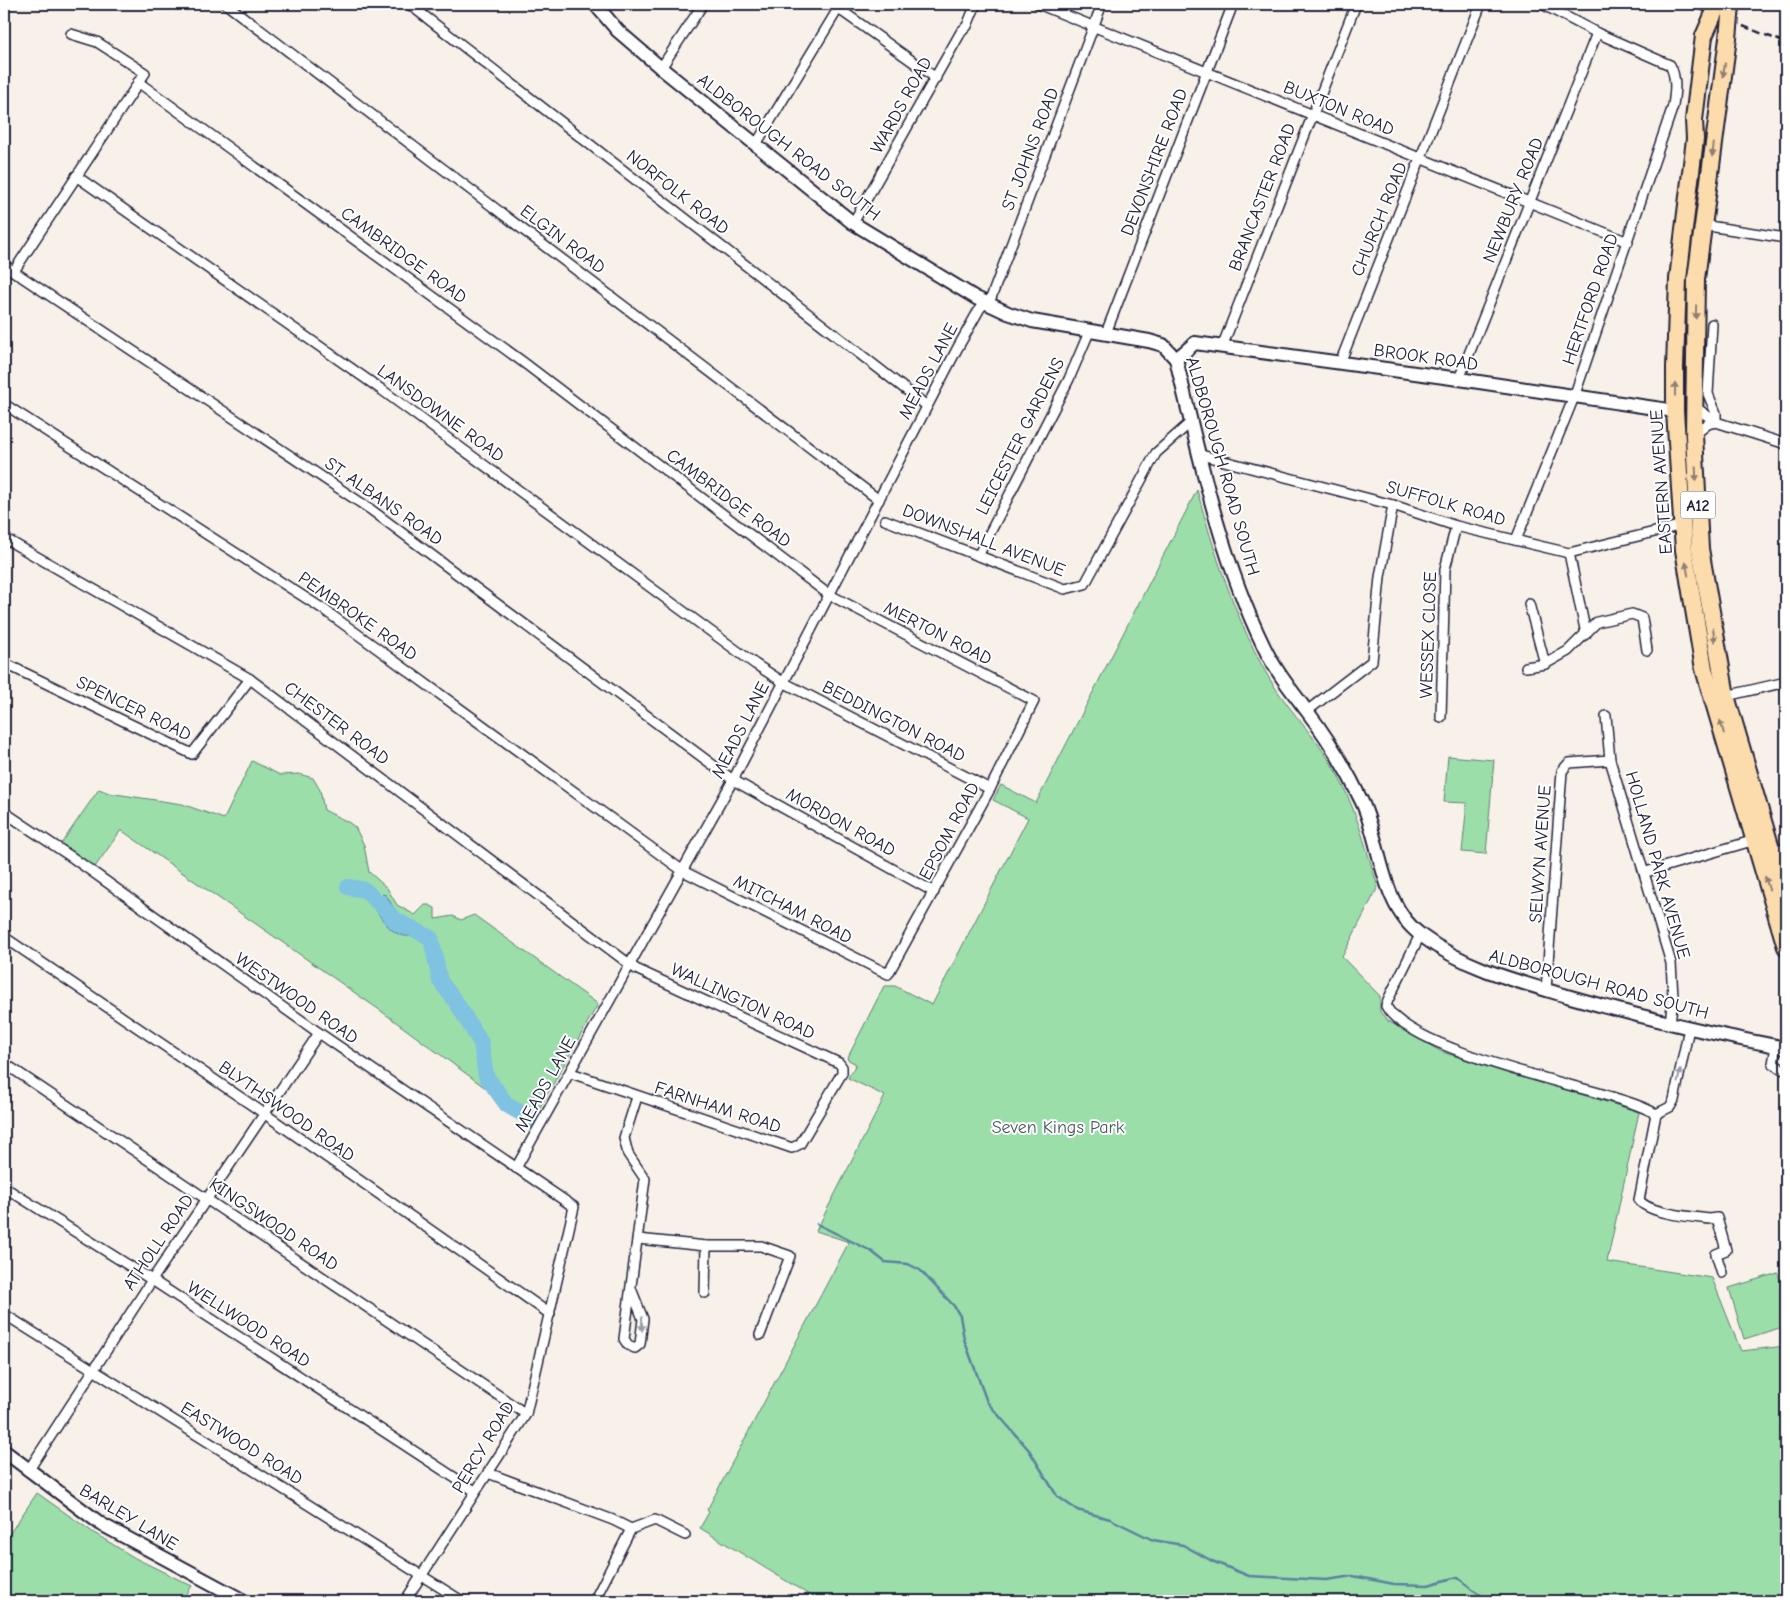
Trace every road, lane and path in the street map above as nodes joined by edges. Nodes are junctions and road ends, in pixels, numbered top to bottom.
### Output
1 (226, 4) edge
2 (409, 4) edge
3 (595, 4) edge
4 (703, 4) edge
5 (976, 4) edge
6 (1038, 4) edge
7 (1102, 4) edge
8 (1233, 4) edge
9 (1356, 4) edge
10 (1481, 4) edge
11 (1542, 4) edge
12 (1706, 4) edge
13 (1728, 4) edge
14 (837, 5) edge
15 (1093, 28) junction
16 (1597, 33) junction
17 (71, 34) dead end
18 (1704, 36) junction
19 (661, 68) junction
20 (1206, 72) junction
21 (936, 78) junction
22 (138, 82) junction
23 (1698, 85) junction
24 (1716, 101) junction
25 (1312, 114) junction
26 (1695, 139) junction
27 (755, 146) junction
28 (1420, 159) junction
29 (76, 176) junction
30 (1530, 203) junction
31 (853, 223) junction
32 (1702, 225) junction
33 (1786, 238) edge
34 (1628, 242) junction
35 (4, 265) edge
36 (14, 271) junction
37 (986, 303) junction
38 (1712, 324) dead end
39 (1090, 330) junction
40 (1106, 333) junction
41 (1222, 347) junction
42 (1176, 359) junction
43 (1340, 363) junction
44 (1459, 379) junction
45 (1574, 397) junction
46 (4, 404) edge
47 (927, 406) junction
48 (1694, 407) junction
49 (1675, 411) junction
50 (1191, 422) junction
51 (1716, 422) junction
52 (1694, 435) junction
53 (1786, 444) edge
54 (1201, 455) junction
55 (879, 500) junction
56 (1393, 505) junction
57 (885, 520) dead end
58 (1683, 525) junction
59 (1456, 526) junction
60 (4, 538) edge
61 (1516, 540) junction
62 (1569, 553) junction
63 (978, 556) junction
64 (828, 594) junction
65 (1529, 604) dead end
66 (1586, 634) junction
67 (1647, 650) dead end
68 (4, 663) edge
69 (1545, 664) junction
70 (1526, 668) dead end
71 (250, 679) junction
72 (783, 682) junction
73 (1786, 682) edge
74 (1726, 696) junction
75 (1034, 700) joint
76 (1308, 712) junction
77 (1606, 716) dead end
78 (1441, 717) dead end
79 (1610, 760) junction
80 (733, 780) junction
81 (990, 789) junction
82 (4, 812) edge
83 (1755, 840) junction
84 (1778, 850) edge
85 (683, 872) junction
86 (1646, 872) junction
87 (934, 892) junction
88 (1786, 899) edge
89 (1420, 935) junction
90 (4, 937) edge
91 (1786, 947) edge
92 (630, 965) junction
93 (888, 974) joint
94 (1546, 990) junction
95 (1670, 1024) junction
96 (1689, 1028) junction
97 (319, 1034) junction
98 (1781, 1047) edge
99 (4, 1063) edge
100 (842, 1067) joint
101 (1786, 1071) edge
102 (571, 1073) junction
103 (637, 1097) junction
104 (265, 1114) junction
105 (1656, 1114) junction
106 (516, 1168) junction
107 (4, 1186) edge
108 (207, 1198) junction
109 (574, 1207) joint
110 (638, 1239) junction
111 (706, 1246) junction
112 (1722, 1273) dead end
113 (152, 1280) junction
114 (632, 1291) junction
115 (705, 1293) dead end
116 (4, 1314) edge
117 (550, 1314) junction
118 (760, 1335) dead end
119 (94, 1369) junction
120 (526, 1414) junction
121 (4, 1451) edge
122 (28, 1471) junction
123 (488, 1473) junction
124 (475, 1491) junction
125 (630, 1529) junction
126 (685, 1535) dead end
127 (422, 1576) junction
128 (244, 1601) edge
129 (404, 1601) edge
130 (462, 1601) edge
131 (594, 1601) edge

1 - 55 street, ELGIN ROAD
2 - 47 street, NORFOLK ROAD
3 - 19 street, ALDBOROUGH ROAD SOUTH
4 - 19 street
5 - 21 street, WARDS ROAD
6 - 15 street, BUXTON ROAD
7 - 15 street, ST JOHNS ROAD
8 - 20 street, DEVONSHIRE ROAD
9 - 25 street, BRANCASTER ROAD
10 - 28 street, CHURCH ROAD
11 - 16 street
12 - 18 highway, EASTERN AVENUE / A12
13 - 18 highway, bridge
13 -> 24 highway, EASTERN AVENUE / A12, bridge
14 - 21 street
14 - 27 street
15 - 20 street, BUXTON ROAD
15 - 37 street, ST JOHNS ROAD
16 - 30 street, NEWBURY ROAD
16 - 34 street, HERTFORD ROAD
17 - 22 street
18 - 23 highway, EASTERN AVENUE / A12
19 - 27 street, ALDBOROUGH ROAD SOUTH
20 - 25 street, BUXTON ROAD
20 - 40 street, DEVONSHIRE ROAD
21 - 31 street, WARDS ROAD
22 - 29 street
22 - 64 street, CAMBRIDGE ROAD
23 - 24 highway
23 - 26 highway, EASTERN AVENUE / A12
24 - 26 highway
24 -> 32 highway, EASTERN AVENUE / A12
25 - 28 street, BUXTON ROAD
25 - 41 street, BRANCASTER ROAD
49 -> 26 highway, EASTERN AVENUE / A12
27 - 31 street, ALDBOROUGH ROAD SOUTH
28 - 30 street, BUXTON ROAD
28 - 43 street, CHURCH ROAD
29 - 36 street
29 - 72 street, LANSDOWNE ROAD
30 - 34 street, BUXTON ROAD
30 - 44 street, NEWBURY ROAD
31 - 37 street, ALDBOROUGH ROAD SOUTH
32 - 33 street
32 -> 48 highway, EASTERN AVENUE / A12
34 - 45 street, HERTFORD ROAD
35 - 36 street, ST. ALBANS ROAD
36 - 80 street, ST. ALBANS ROAD
37 - 39 street, ALDBOROUGH ROAD SOUTH
37 - 47 street, MEADS LANE
38 - 51 street
39 - 40 street, ALDBOROUGH ROAD SOUTH
39 - 63 street, LEICESTER GARDENS
40 - 42 street, ALDBOROUGH ROAD SOUTH
41 - 42 street, BROOK ROAD
41 - 43 street, BROOK ROAD
42 - 50 street, ALDBOROUGH ROAD SOUTH
43 - 44 street, BROOK ROAD
44 - 45 street, BROOK ROAD
45 - 49 street, BROOK ROAD
45 - 61 street, HERTFORD ROAD
46 - 85 street, PEMBROKE ROAD
47 - 55 street, MEADS LANE
48 - 51 street
48 - 52 highway, EASTERN AVENUE / A12
49 - 58 highway, EASTERN AVENUE / A12
50 - 54 street, ALDBOROUGH ROAD SOUTH
50 - 63 street, DOWNSHALL AVENUE
51 - 52 street
51 - 53 street
52 -> 74 highway, EASTERN AVENUE / A12
54 - 56 street, SUFFOLK ROAD
54 - 76 street, ALDBOROUGH ROAD SOUTH
55 - 64 street, MEADS LANE
56 - 59 street, SUFFOLK ROAD
56 - 76 street
57 - 63 street, DOWNSHALL AVENUE
58 - 62 street, SUFFOLK ROAD
83 -> 58 highway, EASTERN AVENUE / A12
59 - 61 street, SUFFOLK ROAD
59 - 78 street, WESSEX CLOSE
60 - 71 street, CHESTER ROAD
61 - 62 street, SUFFOLK ROAD
62 - 66 street
64 - 72 street, MEADS LANE
64 - 75 street, MERTON ROAD
65 - 69 street
66 - 67 street
66 - 69 street
68 - 71 street, SPENCER ROAD
69 - 70 street
71 - 92 street, CHESTER ROAD
72 - 80 street, MEADS LANE
72 - 81 street, BEDDINGTON ROAD
73 - 74 street
74 - 84 highway, EASTERN AVENUE / A12
75 - 81 street, EPSOM ROAD
76 - 89 street, ALDBOROUGH ROAD SOUTH
77 - 79 street, HOLLAND PARK AVENUE
79 - 86 street, HOLLAND PARK AVENUE
79 - 94 street, SELWYN AVENUE
80 - 85 street, MEADS LANE
80 - 87 street, MORDON ROAD
81 - 87 street, EPSOM ROAD
82 - 97 street, WESTWOOD ROAD
83 - 86 street
91 -> 83 highway, EASTERN AVENUE / A12
84 - 88 highway, EASTERN AVENUE / A12
85 - 92 street, MEADS LANE
85 - 93 street, MITCHAM ROAD
86 - 95 street, HOLLAND PARK AVENUE
87 - 93 street, EPSOM ROAD
89 - 94 street, ALDBOROUGH ROAD SOUTH
89 - 105 street
90 - 104 street, BLYTHSWOOD ROAD
92 - 100 street, WALLINGTON ROAD
92 - 102 street, MEADS LANE
94 - 95 street, ALDBOROUGH ROAD SOUTH
95 - 96 street, ALDBOROUGH ROAD SOUTH
96 - 98 street, ALDBOROUGH ROAD SOUTH
105 -> 96 street
97 - 104 street, ATHOLL ROAD
97 - 106 street, WESTWOOD ROAD
98 - 101 street
99 - 108 street, KINGSWOOD ROAD
100 - 103 street, FARNHAM ROAD
102 - 103 street, FARNHAM ROAD
102 - 106 street, MEADS LANE
103 - 110 street
104 - 108 street, ATHOLL ROAD
104 - 117 street, BLYTHSWOOD ROAD
105 - 112 street
106 - 109 street, WESTWOOD ROAD
107 - 113 street, WELLWOOD ROAD
108 - 113 street, ATHOLL ROAD
108 - 120 street, KINGSWOOD ROAD
109 - 117 street, PERCY ROAD
110 - 111 street
110 - 114 street
111 - 115 street
111 - 118 street
113 - 119 street, ATHOLL ROAD
113 - 124 street, WELLWOOD ROAD
114 -> 114 street
116 - 119 street, EASTWOOD ROAD
117 - 120 street, PERCY ROAD
119 - 122 street, ATHOLL ROAD
119 - 127 street, EASTWOOD ROAD
120 - 123 street, PERCY ROAD
121 - 122 street, BARLEY LANE
122 - 128 street, BARLEY LANE
123 - 124 street, PERCY ROAD
123 - 125 street
124 - 127 street, PERCY ROAD
125 - 126 street
125 - 131 street
127 - 129 street, PERCY ROAD
127 - 130 street, EASTWOOD ROAD

